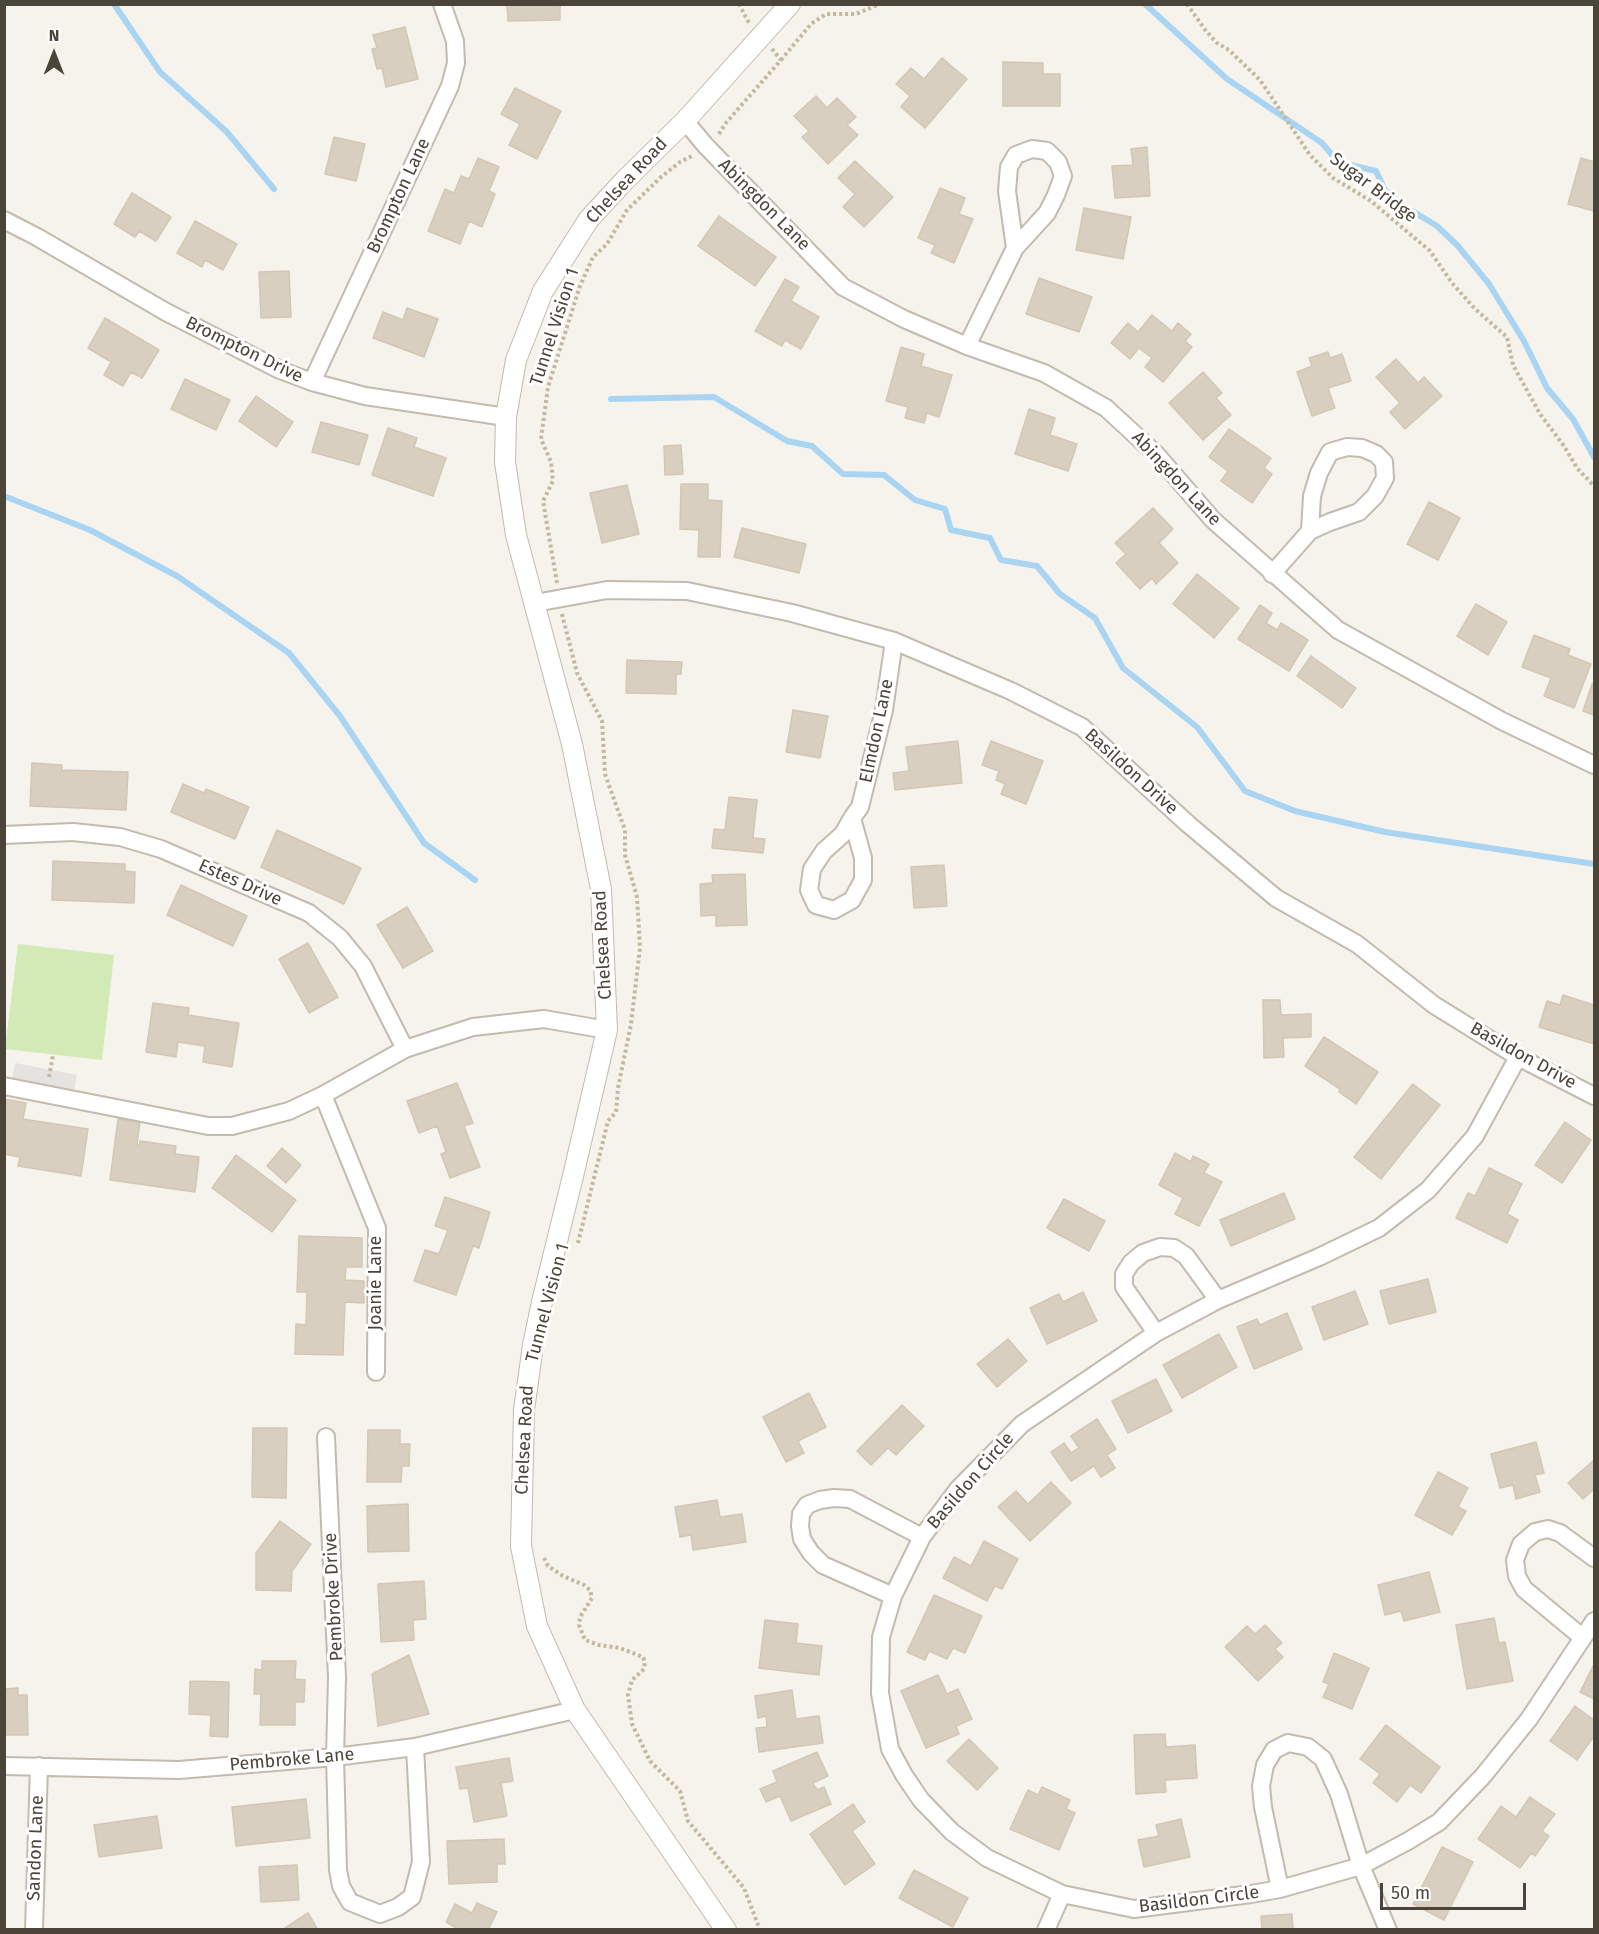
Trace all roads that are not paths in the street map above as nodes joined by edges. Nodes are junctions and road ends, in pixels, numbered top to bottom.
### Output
1 (442, 4) edge
2 (790, 4) edge
3 (685, 121) junction
4 (4, 220) edge
5 (1015, 248) junction
6 (967, 346) junction
7 (312, 382) junction
8 (506, 417) junction
9 (1310, 531) junction
10 (1272, 574) junction
11 (535, 603) junction
12 (894, 640) junction
13 (1594, 765) edge
14 (852, 818) junction
15 (4, 835) edge
16 (607, 1030) junction
17 (405, 1049) junction
18 (1518, 1058) junction
19 (4, 1086) edge
20 (322, 1095) junction
21 (1594, 1096) edge
22 (1218, 1300) junction
23 (1156, 1333) junction
24 (376, 1372) dead end
25 (326, 1437) dead end
26 (922, 1537) junction
27 (1594, 1558) edge
28 (893, 1596) junction
29 (1594, 1621) edge
30 (1583, 1638) junction
31 (575, 1710) junction
32 (415, 1747) junction
33 (335, 1757) junction
34 (4, 1766) edge
35 (39, 1766) junction
36 (1361, 1866) junction
37 (1280, 1889) junction
38 (1062, 1894) junction
39 (34, 1929) edge
40 (726, 1929) edge
41 (1046, 1929) edge
42 (1388, 1929) edge

1 - 7 street, Brompton Lane
2 - 3 street, Chelsea Road
3 - 6 street, Abingdon Lane
3 - 8 street, Chelsea Road
4 - 7 street, Brompton Drive
5 - 5 street
5 - 6 street
6 - 10 street, Abingdon Lane
7 - 8 street, Brompton Drive
8 - 11 street, Chelsea Road
9 - 9 street
9 - 10 street
10 - 13 street, Abingdon Lane
11 - 12 street, Basildon Drive
11 - 16 street, Chelsea Road
12 - 14 street, Elmdon Lane
12 - 18 street, Basildon Drive
14 - 14 street, Elmdon Lane
15 - 17 street, Estes Drive
16 - 17 street
16 - 31 street, Chelsea Road
17 - 20 street
18 - 21 street, Basildon Drive
18 - 22 street, Basildon Circle
19 - 20 street
20 - 24 street, Joanie Lane
22 - 23 street, Basildon Circle
22 - 23 street
23 - 26 street, Basildon Circle
25 - 33 street, Pembroke Drive
26 - 28 street, Basildon Circle
26 - 28 street
27 - 30 street
28 - 38 street, Basildon Circle
29 - 30 street, Basildon Circle
30 - 36 street, Basildon Circle
31 - 32 street, Pembroke Lane
31 - 40 street, Chelsea Road
32 - 33 street, Pembroke Lane
32 - 33 street, Pembroke Drive
33 - 35 street, Pembroke Lane
34 - 35 street, Pembroke Lane
35 - 39 street, Sandon Lane
36 - 37 street, Basildon Circle
36 - 37 street
36 - 42 street
37 - 38 street, Basildon Circle
38 - 41 street

